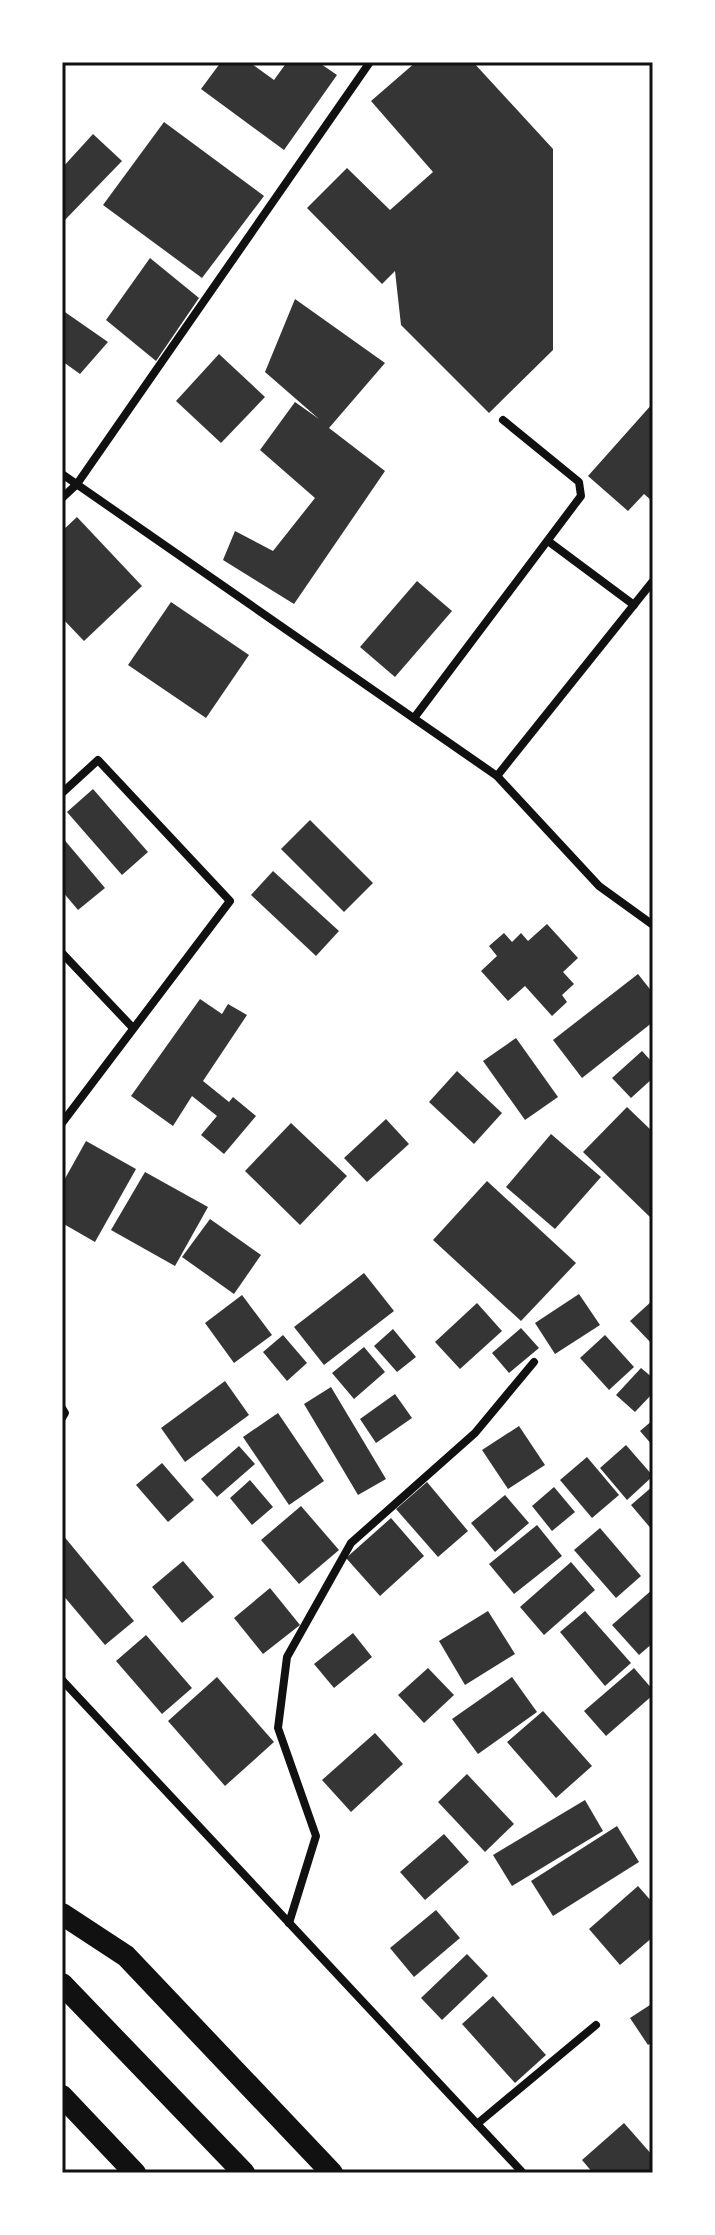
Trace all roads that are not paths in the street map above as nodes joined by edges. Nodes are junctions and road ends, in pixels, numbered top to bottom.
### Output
1 (370, 62) edge
2 (503, 420) dead end
3 (62, 474) edge
4 (77, 484) junction
5 (62, 498) edge
6 (548, 541) junction
7 (653, 581) edge
8 (634, 605) junction
9 (414, 718) junction
10 (497, 776) junction
11 (62, 793) edge
12 (653, 925) edge
13 (62, 953) edge
14 (133, 1028) junction
15 (62, 1123) edge
16 (534, 1362) dead end
17 (62, 1408) edge
18 (62, 1418) edge
19 (62, 1680) edge
20 (62, 1914) edge
21 (289, 1923) junction
22 (62, 1984) edge
23 (596, 2025) dead end
24 (62, 2096) edge
25 (477, 2124) junction
26 (135, 2173) edge
27 (244, 2173) edge
28 (332, 2173) edge
29 (523, 2173) edge

1 - 4 street
2 - 6 street
3 - 4 street
4 - 5 street
4 - 9 street
6 - 8 street
6 - 9 street
7 - 8 street
8 - 10 street
9 - 10 street
10 - 12 street
11 - 14 street
13 - 14 street
14 - 15 street
16 - 21 street
17 - 18 street
19 - 21 street
20 - 28 highway
21 - 25 street
22 - 27 highway
23 - 25 street
24 - 26 highway
25 - 29 street

